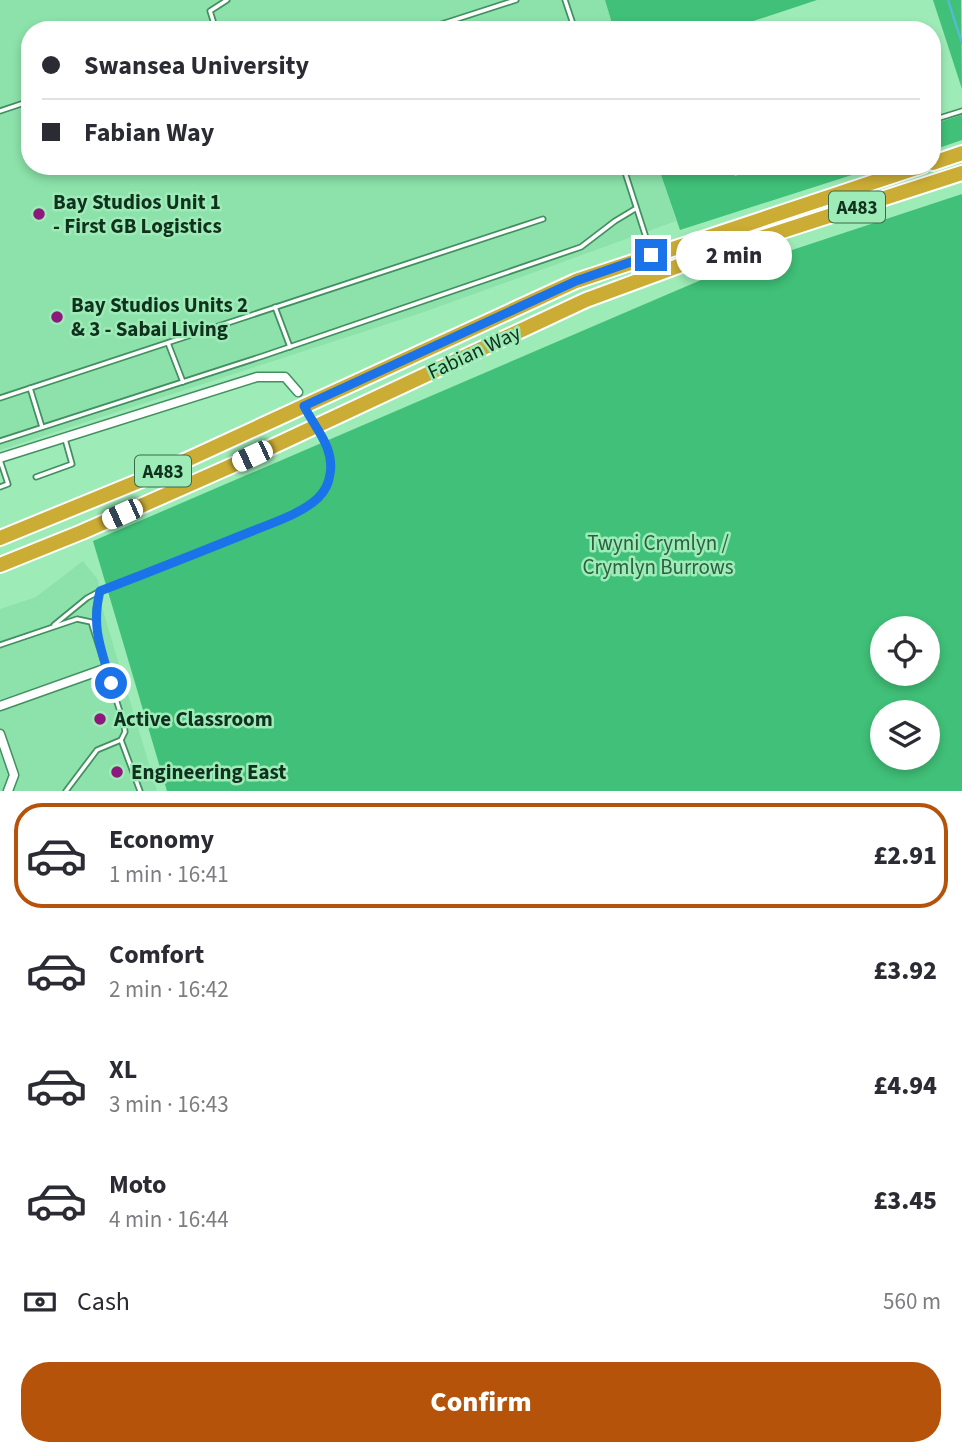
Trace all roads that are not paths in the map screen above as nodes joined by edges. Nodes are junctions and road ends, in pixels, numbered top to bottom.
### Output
1 (227, 0) edge
2 (516, 0) edge
3 (565, 0) edge
4 (213, 21) edge
5 (451, 21) edge
6 (572, 21) edge
7 (21, 104) edge
8 (0, 111) edge
9 (962, 111) edge
10 (941, 118) edge
11 (962, 153) edge
12 (941, 160) edge
13 (962, 173) edge
14 (626, 175) edge
15 (895, 175) edge
16 (635, 209) junction
17 (543, 219) dead end
18 (651, 255) junction
19 (275, 307) junction
20 (168, 343) junction
21 (290, 347) junction
22 (183, 382) junction
23 (30, 388) junction
24 (0, 398) edge
25 (307, 410) junction
26 (42, 427) junction
27 (64, 438) junction
28 (0, 441) edge
29 (0, 459) edge
30 (36, 477) dead end
31 (0, 487) edge
32 (0, 538) edge
33 (0, 565) edge
34 (100, 591) junction
35 (50, 629) junction
36 (95, 629) junction
37 (0, 645) edge
38 (107, 668) junction
39 (0, 706) edge
40 (0, 734) edge
41 (121, 740) junction
42 (0, 787) edge
43 (10, 787) edge
44 (66, 791) edge
45 (140, 791) edge

1 - 4 lane
2 - 5 lane
3 - 6 lane
7 - 8 lane
9 - 10 lane
11 - 12 highway
13 - 25 highway, Fabian Way / A483
14 - 16 lane
15 - 18 highway, Fabian Way / A483
16 - 18 lane
16 - 21 lane
17 - 19 lane
18 - 25 highway, Fabian Way / A483
19 - 20 lane
19 - 21 lane
20 - 22 lane
20 - 23 lane
21 - 22 lane
22 - 26 lane
23 - 24 lane
23 - 26 lane
25 - 27 street
25 - 32 highway, Fabian Way / A483
25 - 33 highway, Fabian Way / A483
25 - 34 lane
26 - 28 lane
27 - 29 street
27 - 30 lane
29 - 31 lane
34 - 35 lane
34 - 36 lane
35 - 36 lane
35 - 37 lane
36 - 38 lane
38 - 39 street
38 - 41 lane
40 - 43 street
41 - 44 lane
41 - 45 lane
42 - 43 street

